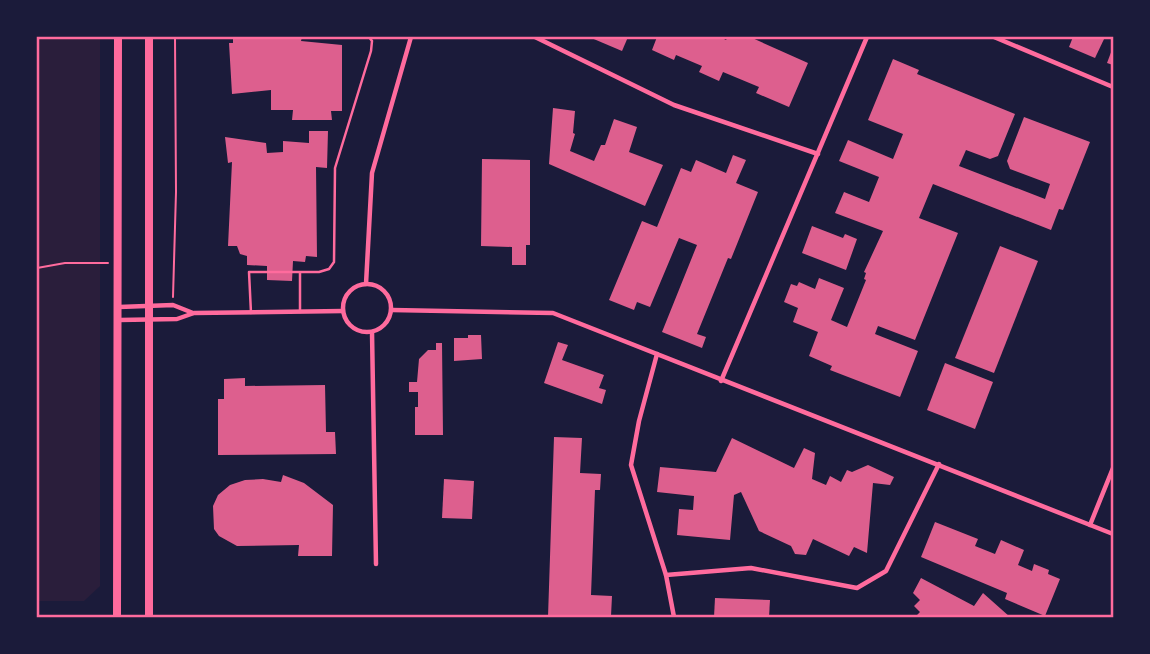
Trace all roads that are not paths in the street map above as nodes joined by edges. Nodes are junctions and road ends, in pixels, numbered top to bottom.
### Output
1 (118, 37) edge
2 (149, 37) edge
3 (369, 37) edge
4 (411, 37) edge
5 (535, 37) edge
6 (867, 37) edge
7 (994, 37) edge
8 (1113, 87) edge
9 (818, 154) junction
10 (300, 273) junction
11 (366, 284) junction
12 (148, 306) junction
13 (119, 307) junction
14 (391, 310) junction
15 (343, 311) junction
16 (300, 312) junction
17 (194, 313) junction
18 (251, 313) junction
19 (119, 320) junction
20 (148, 320) junction
21 (372, 332) junction
22 (657, 354) junction
23 (721, 381) junction
24 (939, 464) junction
25 (1113, 468) edge
26 (1090, 525) junction
27 (1113, 534) edge
28 (376, 564) dead end
29 (666, 575) junction
30 (117, 617) edge
31 (149, 617) edge
32 (674, 617) edge

1 - 13 highway
2 - 12 highway
3 - 10 lane
4 - 11 street
5 - 9 street
6 - 9 street
7 - 8 street
9 - 23 street
10 - 16 lane
10 - 18 lane
11 - 14 street
11 - 15 street
12 - 13 street
12 - 17 street
12 - 20 highway
13 - 19 highway
14 - 21 street
14 - 22 street
15 - 16 street
15 - 21 street
16 - 18 street
17 - 18 street
17 - 20 street
19 - 20 street
19 - 30 highway
20 - 31 highway
21 - 28 street
22 - 23 street
22 - 29 street
23 - 24 street
24 - 26 street
24 - 29 street
25 - 26 street
26 - 27 street
29 - 32 street

